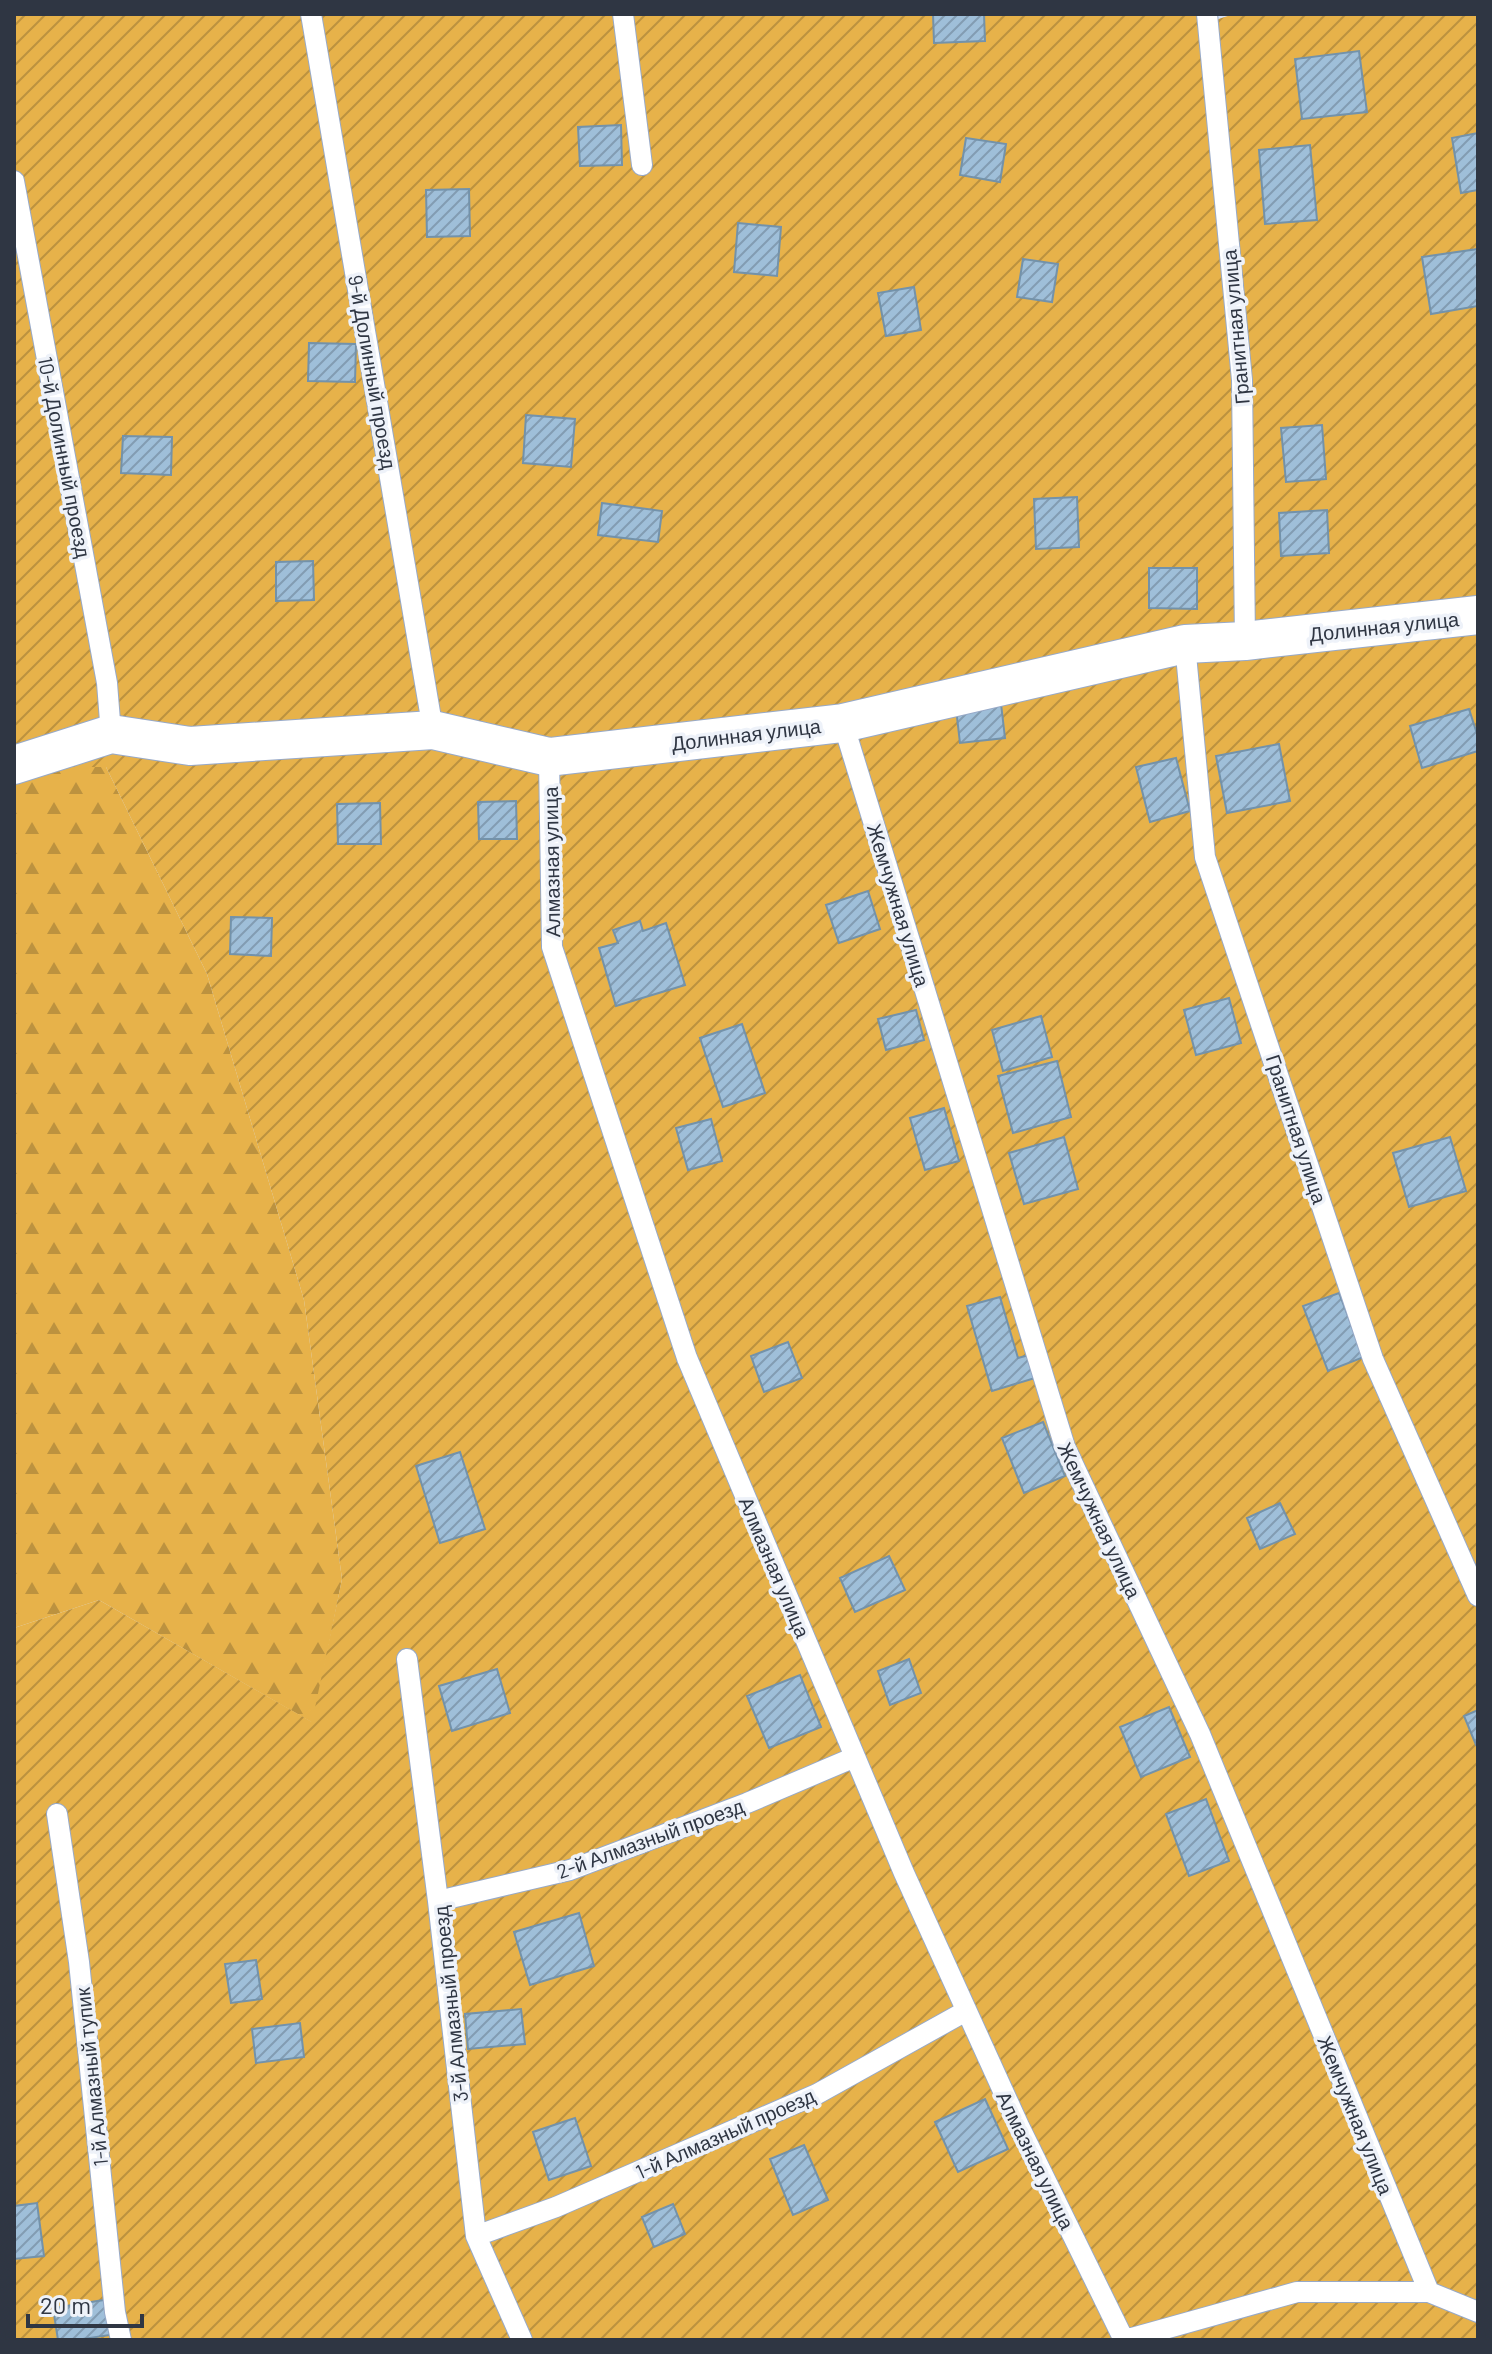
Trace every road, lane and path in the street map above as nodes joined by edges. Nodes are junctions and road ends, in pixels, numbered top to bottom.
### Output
1 (311, 14) edge
2 (623, 14) edge
3 (1207, 14) edge
4 (642, 165) dead end
5 (14, 181) edge
6 (1477, 620) edge
7 (1245, 641) junction
8 (1185, 644) junction
9 (843, 723) junction
10 (433, 730) junction
11 (111, 734) junction
12 (549, 757) junction
13 (14, 765) edge
14 (1478, 1596) edge
15 (407, 1659) dead end
16 (855, 1757) junction
17 (57, 1814) dead end
18 (438, 1901) junction
19 (966, 2011) junction
20 (476, 2236) junction
21 (1429, 2292) junction
22 (1478, 2312) edge
23 (121, 2340) edge
24 (522, 2340) edge
25 (1124, 2340) edge

1 - 10 lane, 9-й Долинный проезд
2 - 4 lane
3 - 7 lane, Гранитная улица
5 - 11 lane, 10-й Долинный проезд
6 - 7 street, Долинная улица
7 - 8 street, Долинная улица
8 - 9 street, Долинная улица
8 - 14 lane, Гранитная улица
9 - 12 street, Долинная улица
9 - 21 lane, Жемчужная улица
10 - 11 street, Долинная улица
10 - 12 street, Долинная улица
11 - 13 street, Долинная улица
12 - 16 lane, Алмазная улица
15 - 18 lane, 3-й Алмазный проезд
16 - 18 lane, 2-й Алмазный проезд
16 - 19 lane, Алмазная улица
17 - 23 lane, 1-й Алмазный тупик
18 - 20 lane, 3-й Алмазный проезд
19 - 20 lane, 1-й Алмазный проезд
19 - 25 lane, Алмазная улица
20 - 24 lane, 3-й Алмазный проезд
21 - 22 lane
21 - 25 lane

